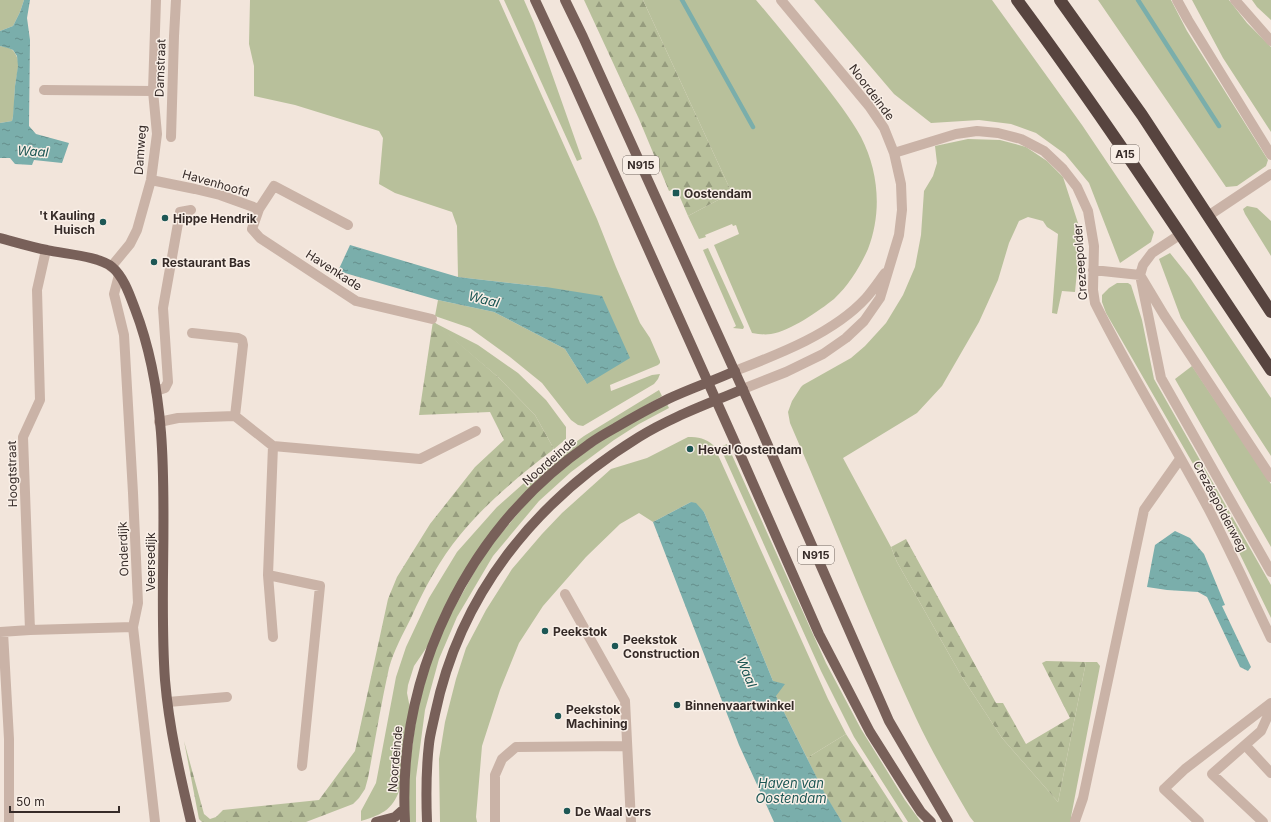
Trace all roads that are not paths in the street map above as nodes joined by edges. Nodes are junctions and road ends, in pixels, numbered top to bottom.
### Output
1 (156, 0) edge
2 (176, 0) edge
3 (535, 0) edge
4 (565, 0) edge
5 (781, 0) edge
6 (1017, 0) edge
7 (1060, 0) edge
8 (1177, 0) edge
9 (1235, 0) edge
10 (1271, 41) edge
11 (44, 90) dead end
12 (153, 91) junction
13 (172, 137) dead end
14 (894, 153) junction
15 (1271, 155) edge
16 (1271, 174) edge
17 (151, 180) junction
18 (259, 209) junction
19 (191, 210) dead end
20 (1208, 216) junction
21 (348, 225) dead end
22 (1180, 234) junction
23 (0, 238) edge
24 (46, 250) junction
25 (890, 265) junction
26 (111, 267) junction
27 (1093, 270) junction
28 (119, 275) junction
29 (1140, 275) junction
30 (1271, 312) edge
31 (432, 319) dead end
32 (192, 333) dead end
33 (1271, 370) edge
34 (735, 371) junction
35 (708, 382) junction
36 (743, 389) junction
37 (1140, 389) joint
38 (156, 391) junction
39 (716, 401) junction
40 (235, 416) junction
41 (160, 422) junction
42 (476, 431) dead end
43 (273, 446) junction
44 (1180, 458) junction
45 (1271, 477) edge
46 (1271, 572) edge
47 (268, 575) junction
48 (565, 594) dead end
49 (133, 627) junction
50 (30, 630) junction
51 (1, 632) edge
52 (273, 637) dead end
53 (1271, 638) edge
54 (227, 697) dead end
55 (168, 702) junction
56 (1271, 703) edge
57 (1271, 709) edge
58 (1245, 745) junction
59 (627, 746) junction
60 (302, 766) dead end
61 (1271, 773) edge
62 (404, 809) junction
63 (1075, 821) edge
64 (9, 822) edge
65 (155, 822) edge
66 (191, 822) edge
67 (376, 822) edge
68 (405, 822) edge
69 (427, 822) edge
70 (495, 822) edge
71 (631, 822) edge
72 (931, 822) edge
73 (948, 822) edge
74 (1199, 822) edge
75 (1263, 822) edge

1 - 12 street, Damweg
2 - 13 street, Damstraat
3 - 35 main road, N915
4 - 34 main road, N915
5 - 14 street, Noordeinde
6 - 22 highway, A15
7 - 20 highway
8 - 15 street
9 - 10 street
11 - 12 street
12 - 17 street, Damweg
14 - 25 street, Noordeinde
14 - 27 street, Crezeepolder
16 - 20 street
17 - 18 street, Havenhoofd
17 - 26 street, Damweg
18 - 21 street, Havenhoofd
18 - 31 street, Havenkade
19 - 38 street
20 - 30 highway
22 - 29 street
22 - 33 highway, A15
23 - 24 main road
24 - 26 main road
24 - 50 street, Hoogtstraat
25 - 34 street, Noordeinde
25 - 36 street, Noordeinde
26 - 28 main road, Veersedijk
27 - 29 street
27 - 37 street, Crezeepolder
28 - 38 main road, Veersedijk
28 - 49 street, Onderdijk
29 - 45 street
29 - 46 street
32 - 40 street
34 - 35 main road, Noordeinde
34 - 36 main road, N915
35 - 39 main road, N915
35 - 62 main road, Noordeinde
36 - 39 main road, Noordeinde
36 - 73 main road, N915
37 - 44 street, Crezéepolderweg
38 - 41 main road, Veersedijk
39 - 69 main road, Noordeinde
39 - 72 main road, N915
40 - 41 street
40 - 43 street
41 - 55 main road, Veersedijk
42 - 43 street
43 - 47 street
44 - 53 street, Crezéepolderweg
44 - 63 street
47 - 52 street
47 - 60 street
48 - 59 street
49 - 50 street
49 - 65 street, Onderdijk
50 - 51 street
51 - 64 street
54 - 55 street
55 - 66 main road, Veersedijk
56 - 74 street
57 - 58 street
58 - 61 street
58 - 75 street
59 - 70 street
59 - 71 street
62 - 67 main road
62 - 68 main road, Noordeinde

